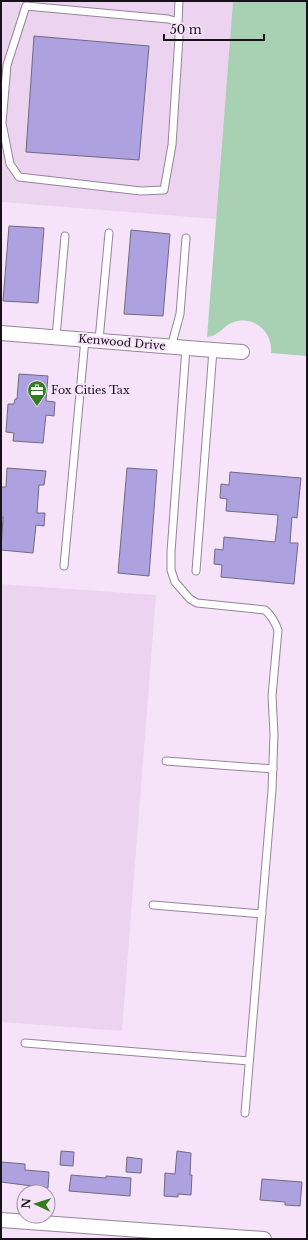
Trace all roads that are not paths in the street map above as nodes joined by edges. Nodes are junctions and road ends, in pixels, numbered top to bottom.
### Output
1 (179, 1) edge
2 (26, 4) edge
3 (178, 22) junction
4 (2, 92) edge
5 (109, 233) dead end
6 (65, 236) dead end
7 (186, 238) dead end
8 (1, 333) edge
9 (56, 337) junction
10 (92, 340) junction
11 (171, 346) junction
12 (186, 348) junction
13 (213, 350) junction
14 (242, 352) dead end
15 (64, 566) dead end
16 (196, 570) dead end
17 (166, 761) dead end
18 (273, 769) junction
19 (153, 905) dead end
20 (262, 914) junction
21 (25, 1043) dead end
22 (249, 1061) junction
23 (245, 1113) dead end
24 (1, 1220) edge
25 (221, 1237) edge
26 (264, 1239) edge

1 - 3 lane
2 - 3 lane
2 - 4 lane
3 - 4 lane
5 - 10 lane
6 - 9 lane
7 - 11 lane
8 - 9 street, Kenwood Drive
9 - 10 street, Kenwood Drive
10 - 11 street, Kenwood Drive
10 - 15 lane
11 - 12 street, Kenwood Drive
12 - 13 street, Kenwood Drive
12 - 18 lane
13 - 14 street, Kenwood Drive
13 - 16 lane
17 - 18 lane
18 - 20 lane
19 - 20 lane
20 - 22 lane
21 - 22 lane
22 - 23 lane
24 - 25 street
25 - 26 street

